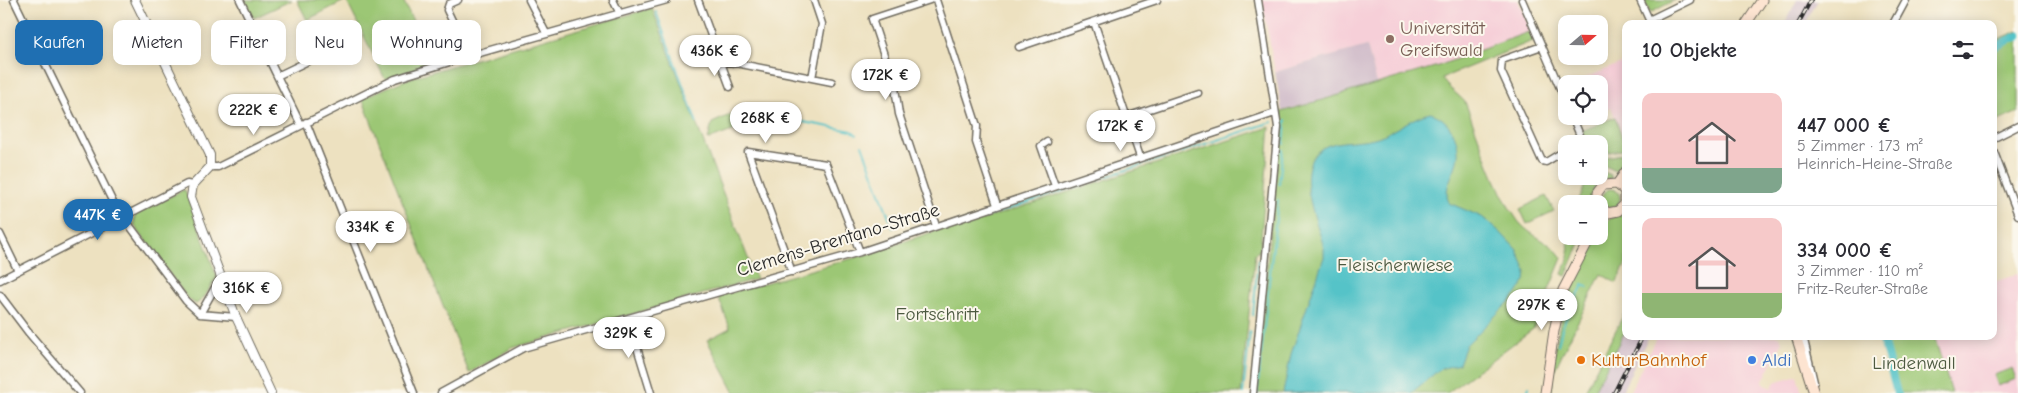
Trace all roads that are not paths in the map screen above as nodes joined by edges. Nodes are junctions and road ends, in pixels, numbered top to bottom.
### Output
1 (14, 0) edge
2 (135, 0) edge
3 (240, 0) edge
4 (458, 0) edge
5 (530, 0) edge
6 (614, 0) edge
7 (667, 0) edge
8 (698, 0) edge
9 (814, 0) edge
10 (930, 0) edge
11 (936, 0) edge
12 (1157, 0) edge
13 (1258, 0) edge
14 (1522, 0) edge
15 (1640, 0) edge
16 (1690, 0) edge
17 (1762, 0) edge
18 (1906, 0) edge
19 (620, 12) junction
20 (451, 20) edge
21 (1649, 20) edge
22 (1654, 20) edge
23 (1749, 20) edge
24 (1895, 20) edge
25 (1094, 22) junction
26 (546, 33) junction
27 (1542, 46) junction
28 (1019, 47) dead end
29 (481, 52) edge
30 (720, 60) junction
31 (303, 65) edge
32 (441, 65) edge
33 (277, 76) junction
34 (812, 78) junction
35 (832, 82) dead end
36 (1558, 83) edge
37 (730, 87) dead end
38 (1198, 93) dead end
39 (1276, 112) junction
40 (1126, 116) junction
41 (304, 124) junction
42 (2018, 126) edge
43 (1997, 136) edge
44 (1047, 142) dead end
45 (1558, 155) edge
46 (1140, 157) junction
47 (1997, 160) edge
48 (210, 167) junction
49 (1622, 177) edge
50 (1617, 184) junction
51 (193, 185) junction
52 (1055, 186) junction
53 (1622, 189) edge
54 (1597, 195) edge
55 (997, 205) junction
56 (1622, 208) edge
57 (1608, 209) edge
58 (2018, 215) edge
59 (120, 217) junction
60 (936, 226) junction
61 (0, 234) edge
62 (1586, 245) edge
63 (860, 252) junction
64 (18, 271) junction
65 (792, 272) junction
66 (220, 277) junction
67 (0, 280) edge
68 (0, 295) edge
69 (200, 314) junction
70 (236, 317) junction
71 (628, 318) junction
72 (1797, 340) edge
73 (1804, 340) edge
74 (80, 393) edge
75 (271, 393) edge
76 (414, 393) edge
77 (441, 393) edge
78 (651, 393) edge
79 (1253, 393) edge
80 (1545, 393) edge
81 (1815, 393) edge

1 - 59 street
2 - 48 street
3 - 33 street
4 - 20 street
5 - 26 street
6 - 19 street
7 - 19 street
8 - 30 street
9 - 34 street
10 - 60 street
11 - 55 street
12 - 25 street
13 - 39 street
14 - 27 street
15 - 21 street
16 - 22 street
17 - 23 main road
18 - 24 street
19 - 26 street
25 - 28 street
25 - 40 street
26 - 29 street
27 - 36 street
27 - 45 street
30 - 34 street
30 - 37 street
31 - 33 street
32 - 41 street
33 - 41 street
34 - 35 street
38 - 40 street
39 - 46 street, Clemens-Brentano-Straße
39 - 79 street
40 - 46 street
41 - 48 street
41 - 76 street
42 - 43 street
44 - 52 street
46 - 52 street, Clemens-Brentano-Straße
47 - 58 street
48 - 51 street
49 - 50 main road
50 - 53 main road
50 - 54 main road
51 - 59 street
51 - 66 street
52 - 55 street, Clemens-Brentano-Straße
55 - 60 street, Clemens-Brentano-Straße
56 - 57 main road
59 - 64 street
59 - 69 street
60 - 63 street, Clemens-Brentano-Straße
61 - 64 street
62 - 80 main road
63 - 65 street, Clemens-Brentano-Straße
63 - 65 street
64 - 67 street
65 - 71 street, Clemens-Brentano-Straße
66 - 69 street
66 - 70 street
68 - 74 street
69 - 70 street
70 - 75 street
71 - 77 street, Clemens-Brentano-Straße
71 - 78 street
72 - 81 main road
73 - 81 street

